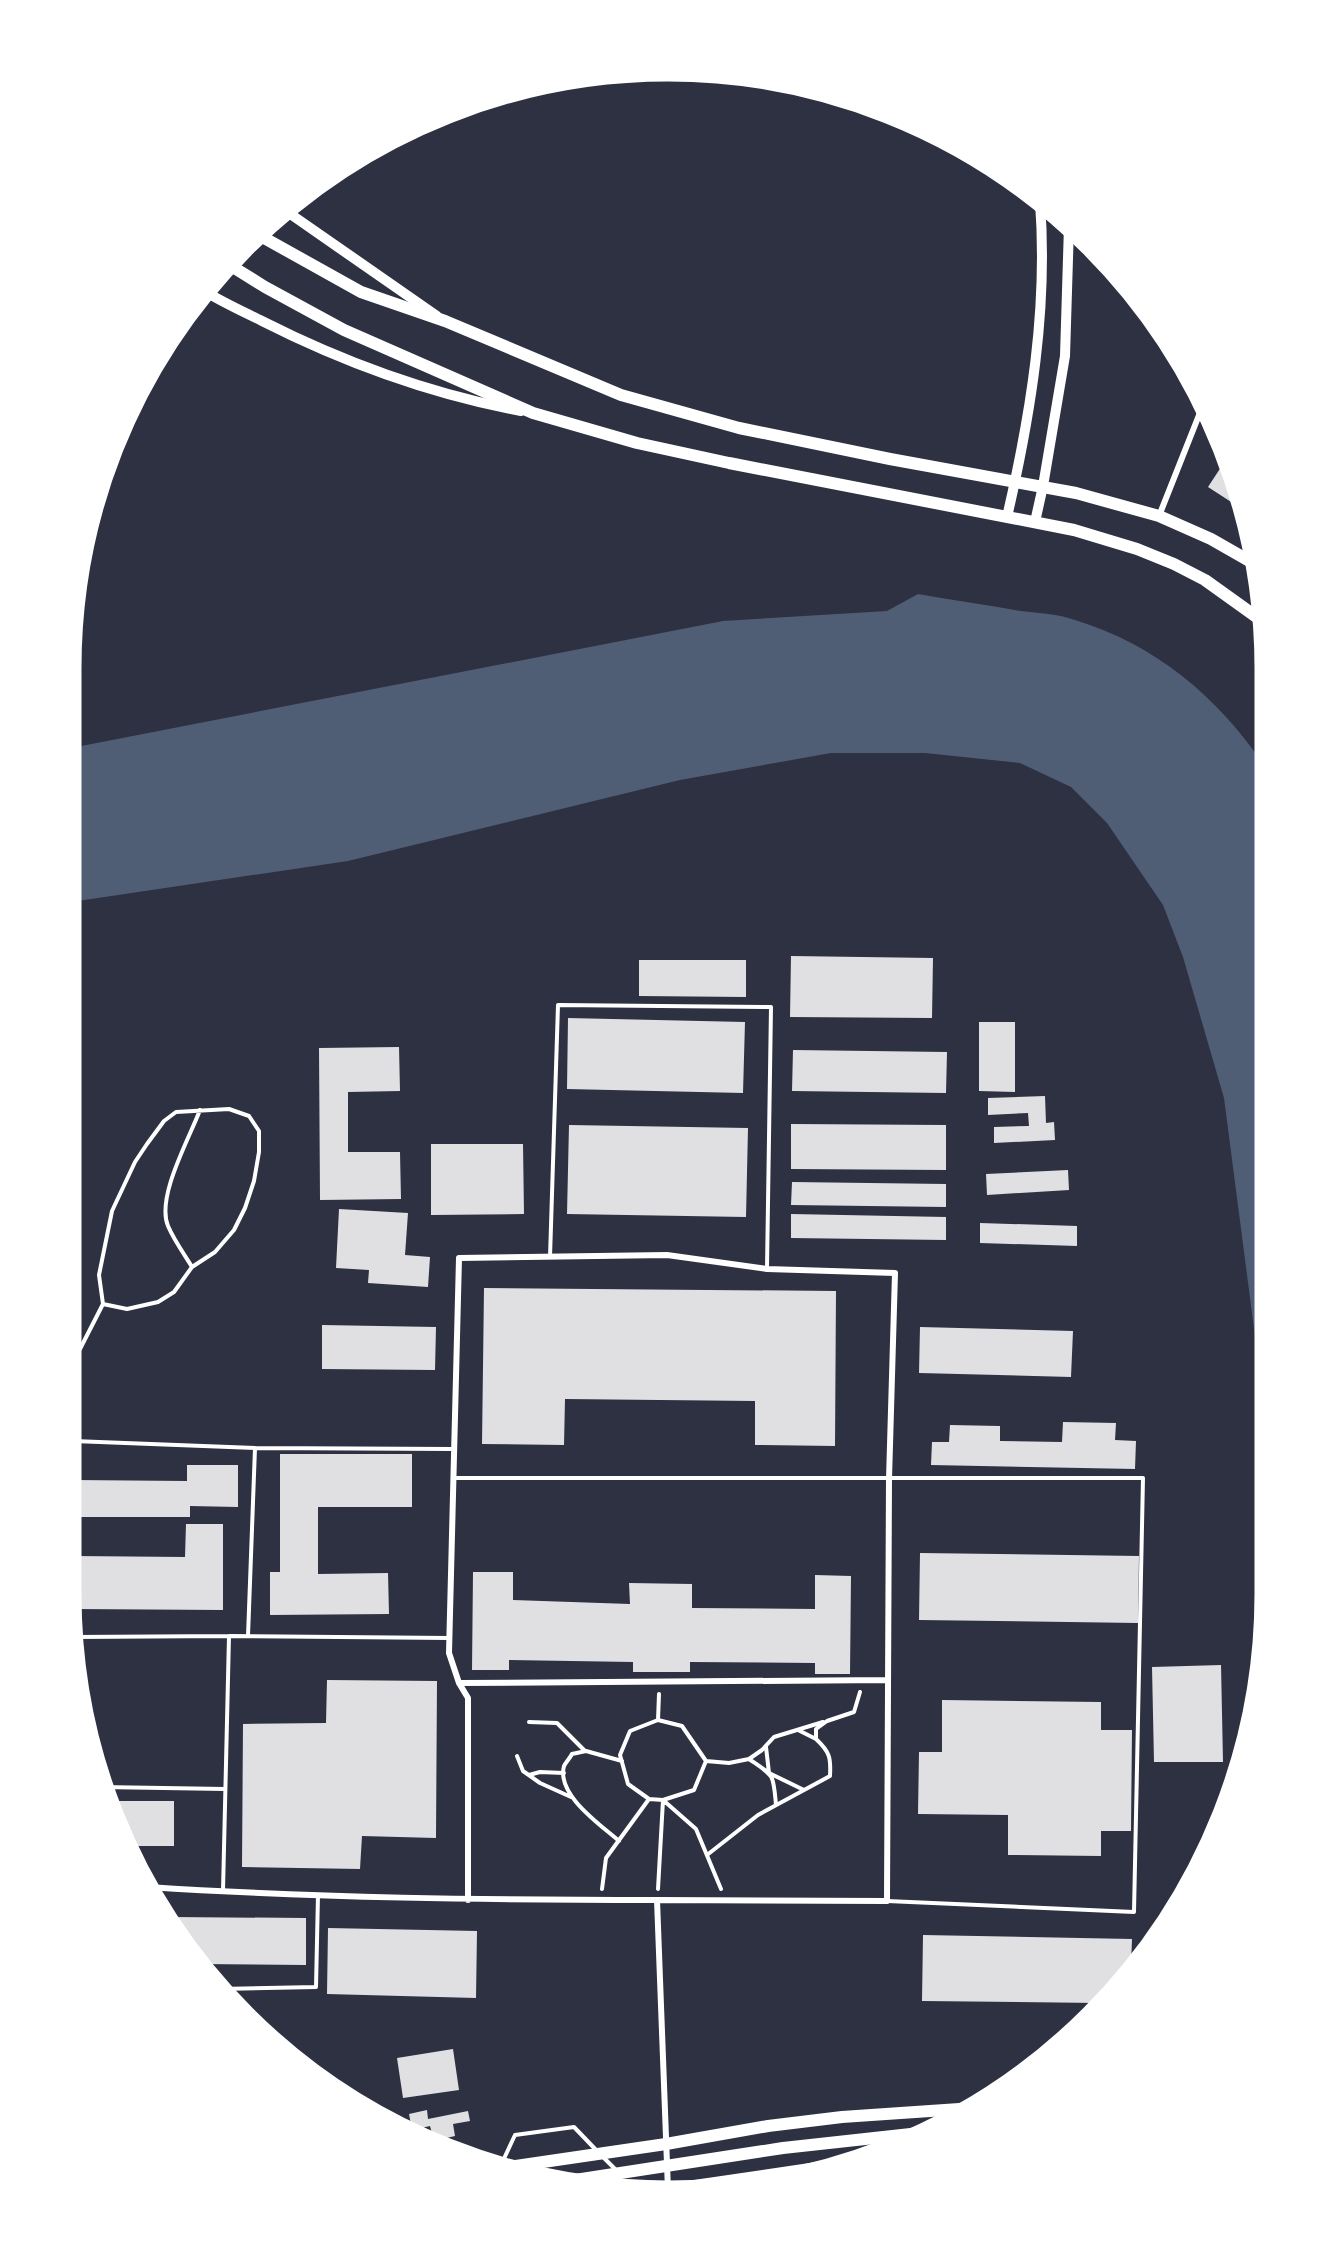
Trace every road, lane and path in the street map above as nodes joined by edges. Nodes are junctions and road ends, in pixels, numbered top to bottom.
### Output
1 (1040, 213) edge
2 (293, 216) edge
3 (267, 238) edge
4 (1069, 238) edge
5 (236, 269) edge
6 (213, 296) edge
7 (445, 321) junction
8 (533, 413) junction
9 (1199, 415) edge
10 (1015, 482) junction
11 (1043, 486) junction
12 (1159, 516) junction
13 (1007, 517) junction
14 (1035, 522) junction
15 (1246, 559) edge
16 (1253, 615) edge
17 (200, 1110) junction
18 (550, 1257) junction
19 (192, 1267) junction
20 (767, 1269) junction
21 (103, 1304) junction
22 (80, 1348) edge
23 (80, 1441) edge
24 (255, 1448) junction
25 (454, 1449) junction
26 (454, 1478) junction
27 (890, 1479) junction
28 (229, 1636) junction
29 (248, 1636) junction
30 (82, 1637) edge
31 (450, 1638) junction
32 (864, 1680) junction
33 (888, 1680) junction
34 (459, 1683) junction
35 (659, 1683) junction
36 (658, 1720) junction
37 (827, 1721) junction
38 (529, 1722) dead end
39 (797, 1730) junction
40 (816, 1739) junction
41 (765, 1746) junction
42 (585, 1751) junction
43 (517, 1756) dead end
44 (749, 1759) junction
45 (622, 1761) junction
46 (706, 1761) junction
47 (564, 1773) junction
48 (769, 1773) junction
49 (528, 1775) junction
50 (112, 1787) edge
51 (225, 1788) junction
52 (804, 1790) junction
53 (571, 1797) junction
54 (649, 1799) junction
55 (663, 1800) junction
56 (776, 1805) junction
57 (620, 1841) junction
58 (707, 1855) junction
59 (157, 1887) edge
60 (223, 1892) junction
61 (318, 1895) junction
62 (468, 1900) junction
63 (601, 1900) junction
64 (657, 1900) junction
65 (726, 1900) junction
66 (887, 1901) junction
67 (232, 1989) edge
68 (952, 2110) edge
69 (899, 2135) edge
70 (666, 2144) junction
71 (600, 2154) junction
72 (504, 2159) edge
73 (526, 2164) edge
74 (667, 2168) junction
75 (619, 2174) junction
76 (595, 2177) edge
77 (668, 2182) edge

1 - 10 street
2 - 7 street
3 - 7 main road
4 - 11 street
5 - 8 main road
6 - 8 street
7 - 10 main road
8 - 13 main road
9 - 12 street
10 - 11 main road
10 - 13 street
11 - 12 main road
11 - 14 street
12 - 15 main road
13 - 14 main road
14 - 16 main road
17 - 19 path
17 - 19 path
17 - 21 path
18 - 20 street
18 - 20 lane
18 - 25 street
19 - 21 path
20 - 27 street
21 - 22 path
23 - 24 lane
24 - 25 lane
24 - 29 lane
25 - 26 street
26 - 27 lane
26 - 31 street
27 - 33 street
27 - 66 lane
28 - 29 lane
28 - 30 lane
28 - 51 lane
29 - 31 lane
31 - 34 street
32 - 33 street
32 - 35 street
32 - 37 path
33 - 66 street
34 - 35 street
34 - 62 street
35 - 36 path
36 - 45 path
36 - 46 path
37 - 39 path
37 - 40 path
38 - 42 path
39 - 40 path
39 - 41 path
40 - 52 path
41 - 44 path
41 - 48 path
42 - 45 path
42 - 47 path
43 - 49 path
44 - 46 path
44 - 48 path
45 - 54 path
46 - 55 path
47 - 49 path
47 - 53 path
48 - 52 path
48 - 56 path
49 - 53 path
50 - 51 lane
51 - 60 lane
52 - 56 path
53 - 57 path
54 - 55 path
54 - 57 path
55 - 58 path
55 - 64 path
56 - 58 path
57 - 63 path
58 - 65 path
59 - 60 street
60 - 61 street
61 - 62 street
61 - 67 lane
62 - 63 street
63 - 64 street
64 - 65 street
64 - 70 street
65 - 66 street
68 - 70 main road
69 - 74 main road
70 - 71 main road
70 - 74 street
71 - 72 lane
71 - 73 main road
71 - 75 lane
74 - 75 main road
74 - 77 street
75 - 76 main road

